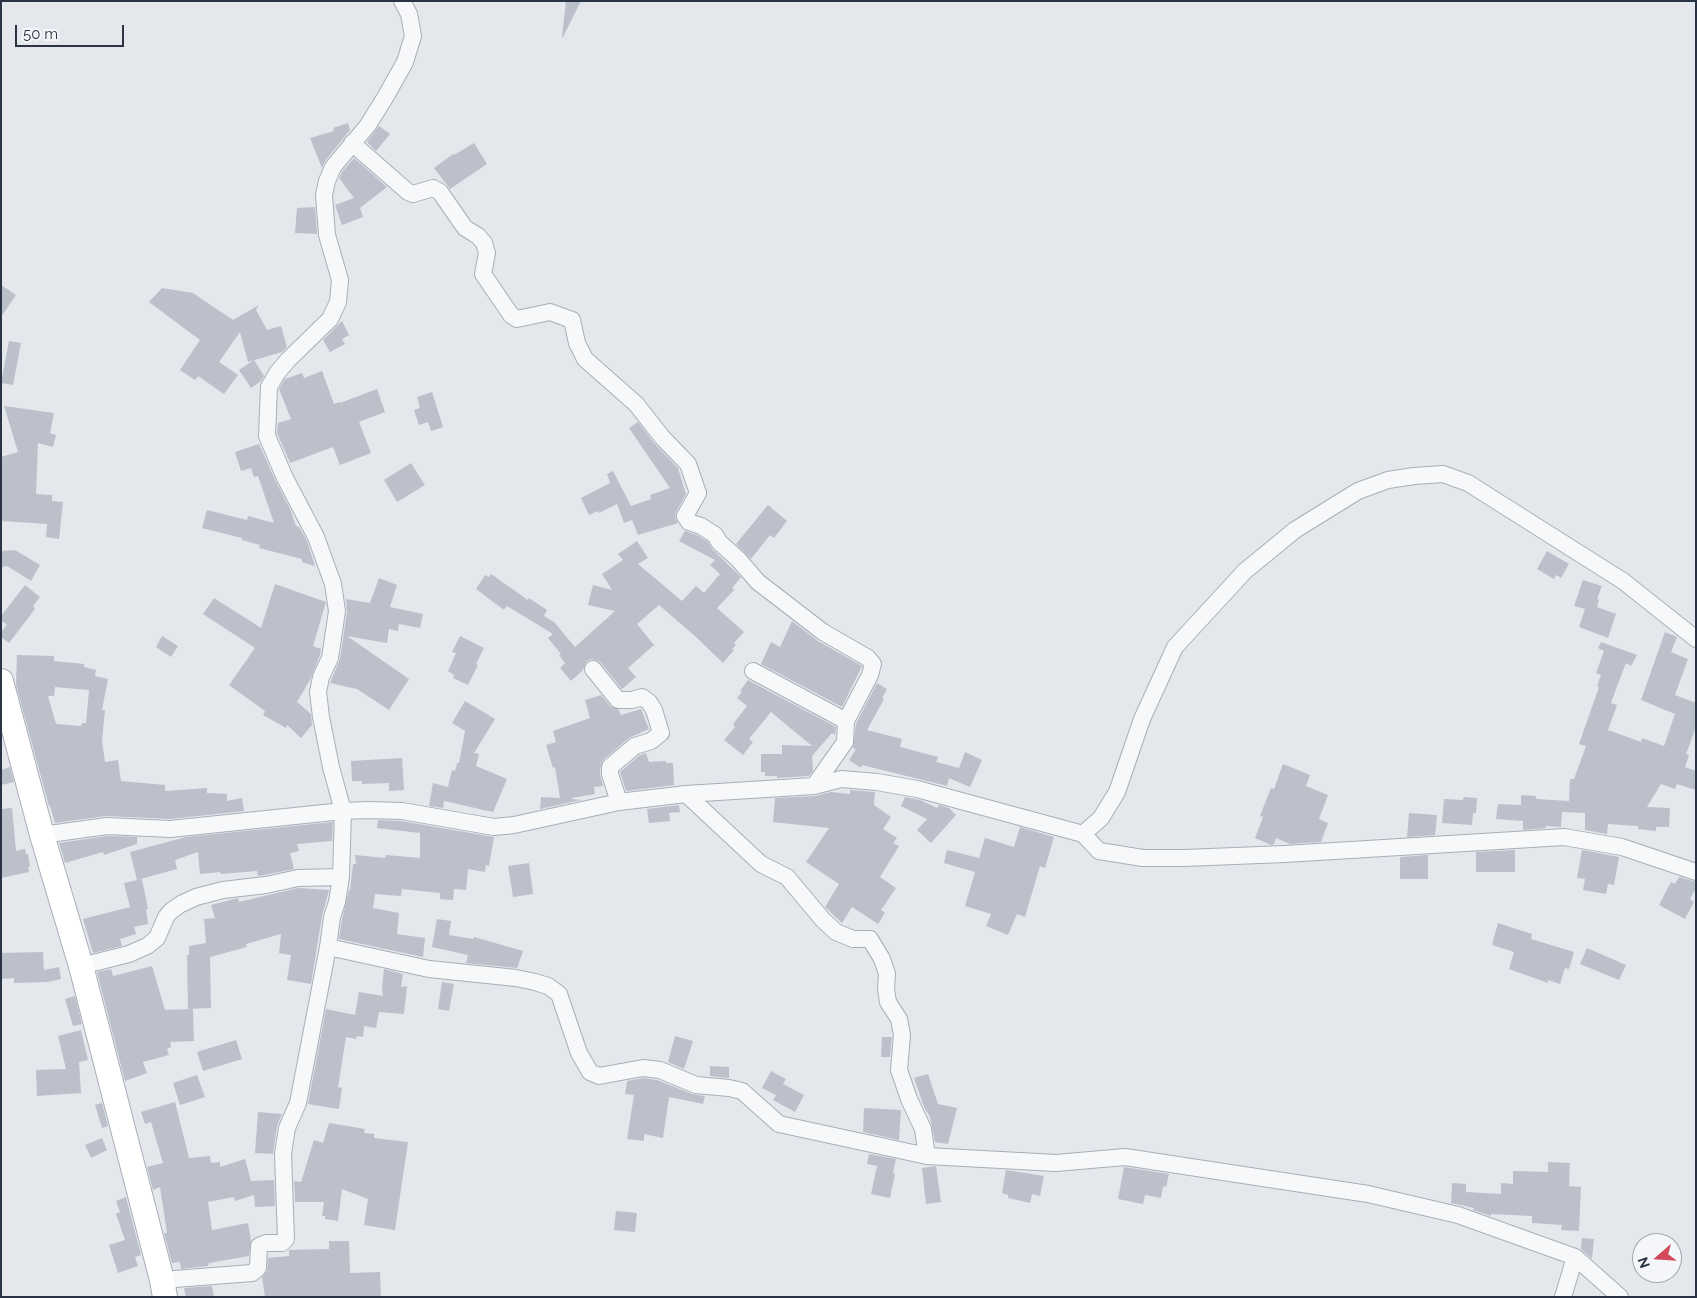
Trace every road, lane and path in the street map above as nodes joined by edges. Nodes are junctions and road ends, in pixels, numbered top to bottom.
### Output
1 (402, 1) edge
2 (352, 144) junction
3 (1696, 639) edge
4 (593, 669) dead end
5 (753, 672) dead end
6 (1, 682) edge
7 (846, 721) junction
8 (814, 786) junction
9 (686, 794) junction
10 (619, 802) junction
11 (343, 811) junction
12 (1083, 834) junction
13 (42, 835) junction
14 (1696, 872) edge
15 (341, 878) junction
16 (328, 947) junction
17 (81, 966) junction
18 (927, 1156) junction
19 (1575, 1258) junction
20 (163, 1288) edge
21 (1563, 1297) edge
22 (1620, 1297) edge

1 - 2 street
2 - 7 street
2 - 11 street
3 - 12 street
4 - 10 street
5 - 7 street
6 - 13 main road
7 - 8 street
8 - 9 street
8 - 12 street
9 - 10 street
9 - 18 street
10 - 11 street
11 - 13 street
11 - 15 street
12 - 14 street
13 - 17 main road
15 - 16 street
15 - 17 street
16 - 18 street
16 - 20 street
17 - 20 main road
18 - 19 street
19 - 21 street
19 - 22 street

